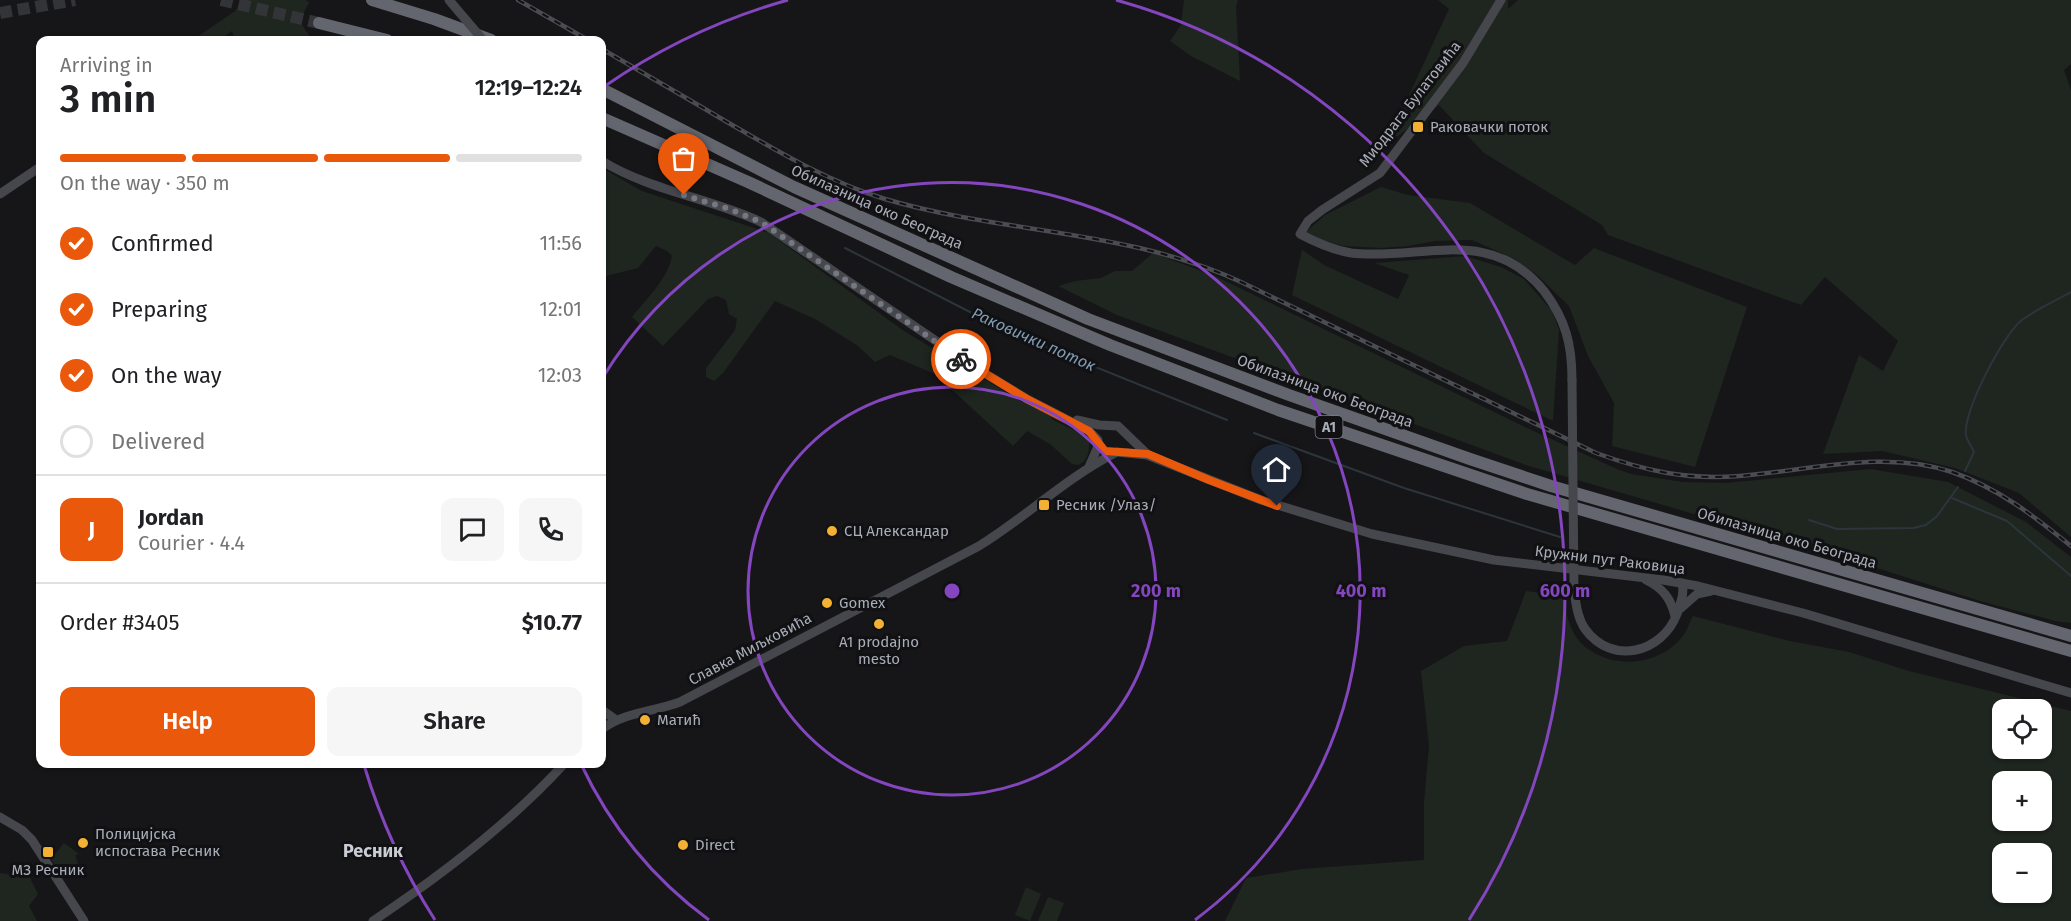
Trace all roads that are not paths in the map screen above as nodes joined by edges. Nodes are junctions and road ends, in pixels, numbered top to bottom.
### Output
1 (372, 0) edge
2 (448, 0) edge
3 (1501, 0) edge
4 (319, 23) tunnel mouth
5 (371, 36) edge
6 (479, 36) edge
7 (480, 36) edge
8 (606, 92) edge
9 (606, 120) edge
10 (606, 162) edge
11 (36, 170) edge
12 (0, 194) edge
13 (1063, 416) junction
14 (1107, 425) junction
15 (1126, 434) junction
16 (1098, 442) junction
17 (1116, 452) junction
18 (1148, 454) junction
19 (1089, 467) junction
20 (1638, 577) junction
21 (1682, 583) junction
22 (1716, 590) junction
23 (1676, 616) junction
24 (2071, 636) edge
25 (2071, 651) edge
26 (2071, 693) edge
27 (606, 713) edge
28 (616, 720) junction
29 (606, 726) edge
30 (560, 768) edge
31 (0, 817) edge
32 (84, 921) edge
33 (373, 921) edge

1 - 6 highway
2 - 7 street, bridge
3 - 23 street, Миодрага Булатовића, bridge
4 - 5 highway
8 - 24 highway, Обилазница око Београда / A1
9 - 25 highway, Обилазница око Београда / A1
10 - 13 street
11 - 12 street
13 - 14 street
13 - 16 street
14 - 15 street
14 - 16 street
15 - 17 street
15 - 18 street, Кружни пут Раковица
16 - 17 street
16 - 19 street
17 - 18 street, Кружни пут Раковица
17 - 19 street, Славка Миљковића
18 - 20 street, Кружни пут Раковица
19 - 28 street, Славка Миљковића
20 - 21 street, Кружни пут Раковица
20 - 23 street
21 - 22 street, Кружни пут Раковица
21 - 23 street
22 - 23 street
22 - 26 street, Кружни пут Раковица
27 - 28 street
28 - 29 street, Славка Миљковића
30 - 33 street
31 - 32 street

